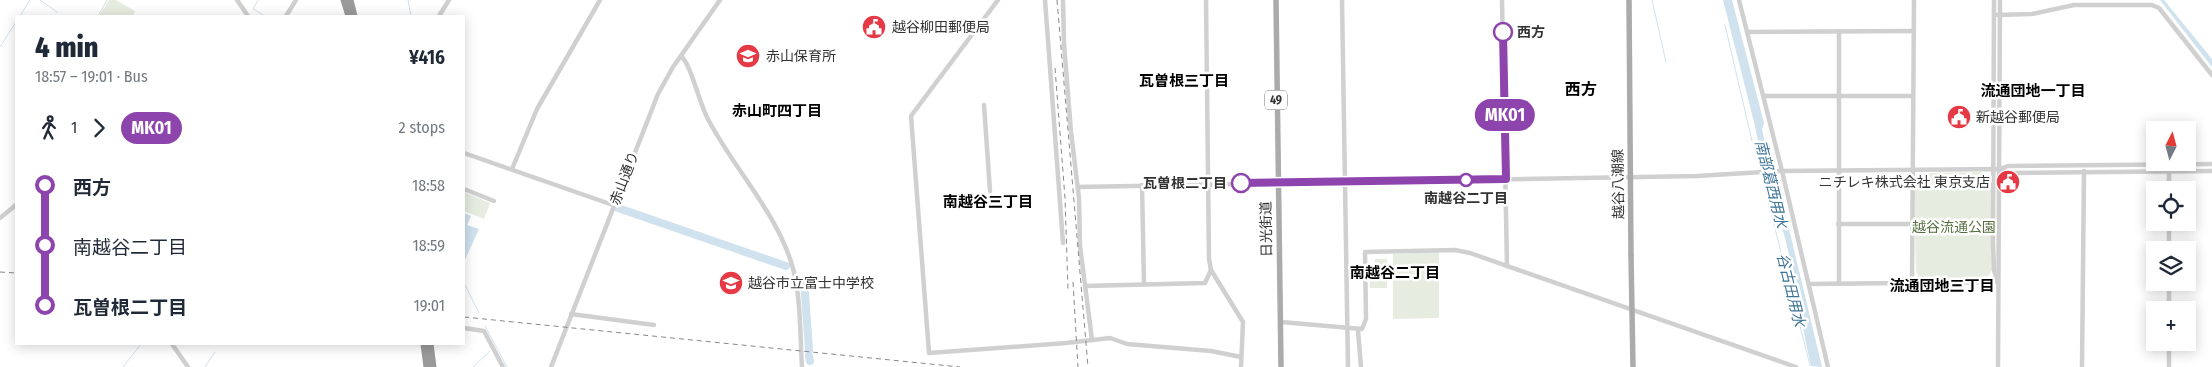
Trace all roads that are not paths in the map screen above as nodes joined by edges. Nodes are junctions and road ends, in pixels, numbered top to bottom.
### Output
1 (238, 0) edge
2 (296, 0) edge
3 (344, 0) edge
4 (350, 0) edge
5 (448, 0) edge
6 (600, 0) edge
7 (720, 0) edge
8 (998, 0) edge
9 (1045, 0) edge
10 (1064, 0) edge
11 (1206, 0) edge
12 (1276, 0) edge
13 (1342, 0) edge
14 (1502, 0) edge
15 (1629, 0) edge
16 (1739, 0) edge
17 (1914, 0) edge
18 (1994, 0) edge
19 (2000, 0) edge
20 (247, 15) edge
21 (287, 15) edge
22 (349, 15) edge
23 (354, 15) edge
24 (440, 15) edge
25 (1994, 15) junction
26 (2000, 15) junction
27 (1839, 31) junction
28 (1914, 31) junction
29 (1747, 32) junction
30 (681, 56) junction
31 (2212, 75) edge
32 (1764, 96) junction
33 (1840, 96) junction
34 (1913, 96) junction
35 (984, 105) dead end
36 (465, 153) edge
37 (2196, 164) edge
38 (2212, 164) edge
39 (2146, 165) edge
40 (2084, 166) junction
41 (512, 169) junction
42 (1838, 170) junction
43 (1912, 170) junction
44 (1993, 170) junction
45 (2000, 170) junction
46 (1782, 171) junction
47 (2084, 172) junction
48 (2169, 172) junction
49 (2212, 172) edge
50 (1631, 177) junction
51 (1506, 179) junction
52 (2169, 181) edge
53 (1278, 182) junction
54 (1344, 182) junction
55 (1208, 184) junction
56 (1142, 186) junction
57 (1078, 187) junction
58 (465, 189) edge
59 (990, 191) dead end
60 (494, 201) dead end
61 (613, 205) junction
62 (15, 206) edge
63 (0, 218) edge
64 (1838, 224) junction
65 (1912, 224) junction
66 (1063, 244) dead end
67 (1507, 266) junction
68 (1211, 270) junction
69 (1998, 282) junction
70 (1912, 283) junction
71 (1144, 284) junction
72 (1809, 284) junction
73 (1839, 284) junction
74 (1084, 286) junction
75 (571, 314) junction
76 (1281, 322) junction
77 (654, 325) dead end
78 (465, 328) edge
79 (1347, 329) junction
80 (1358, 330) junction
81 (1092, 340) junction
82 (173, 345) edge
83 (424, 345) edge
84 (430, 345) edge
85 (2169, 351) edge
86 (1241, 357) junction
87 (188, 367) edge
88 (427, 367) edge
89 (433, 367) edge
90 (503, 367) edge
91 (551, 367) edge
92 (802, 367) edge
93 (1241, 367) edge
94 (1281, 367) edge
95 (1348, 367) edge
96 (1361, 367) edge
97 (1633, 367) edge
98 (1796, 367) edge
99 (1828, 367) edge
100 (1998, 367) edge
101 (2082, 367) edge
102 (2169, 367) edge

1 - 20 street
2 - 21 street
3 - 22 highway
4 - 23 highway
5 - 24 street
6 - 41 street
7 - 30 street, 赤山通り
8 - 81 street
9 - 66 street
10 - 57 street
11 - 55 street
12 - 53 main road, 日光街道 / 49
13 - 54 street
14 - 51 street
15 - 50 main road, 越谷八潮線
16 - 29 street
17 - 28 street
18 - 25 street
19 - 26 street
25 - 26 street
25 - 44 street
26 - 31 street
26 - 45 street
27 - 28 street
27 - 29 street
27 - 33 street
28 - 34 street
29 - 32 street
30 - 61 street, 赤山通り
30 - 92 street
32 - 33 street
32 - 46 street
33 - 34 street
33 - 42 street
34 - 43 street
35 - 59 street
36 - 41 street
37 - 38 street
39 - 40 street
40 - 45 street
40 - 47 street
41 - 61 street
42 - 43 street
42 - 46 street
42 - 64 street
43 - 44 street
43 - 65 street
44 - 45 street
44 - 69 street
45 - 47 street
45 - 69 street
46 - 50 street
46 - 72 street
47 - 48 street
47 - 101 street
48 - 49 street
48 - 52 street
50 - 51 street
50 - 97 main road, 越谷八潮線, bridge
51 - 54 street
51 - 67 street
53 - 54 street
53 - 55 street
53 - 76 main road, 日光街道 / 49
54 - 79 street
55 - 56 street
55 - 68 street
56 - 57 street
56 - 71 street
57 - 74 street
58 - 60 street
61 - 75 street, 赤山通り
62 - 63 street
64 - 65 street
64 - 73 street
65 - 70 street
67 - 80 street
67 - 98 street
68 - 71 street
68 - 86 street
69 - 70 street
69 - 100 street
70 - 73 street
71 - 74 street
72 - 73 street
72 - 99 street
74 - 81 street
75 - 77 street
75 - 91 street, 赤山通り
76 - 79 street
76 - 94 main road, 日光街道 / 49
78 - 90 street
79 - 80 street
79 - 95 street
80 - 96 street
81 - 86 street
82 - 87 street
83 - 88 highway
84 - 89 highway
85 - 102 street
86 - 93 street

